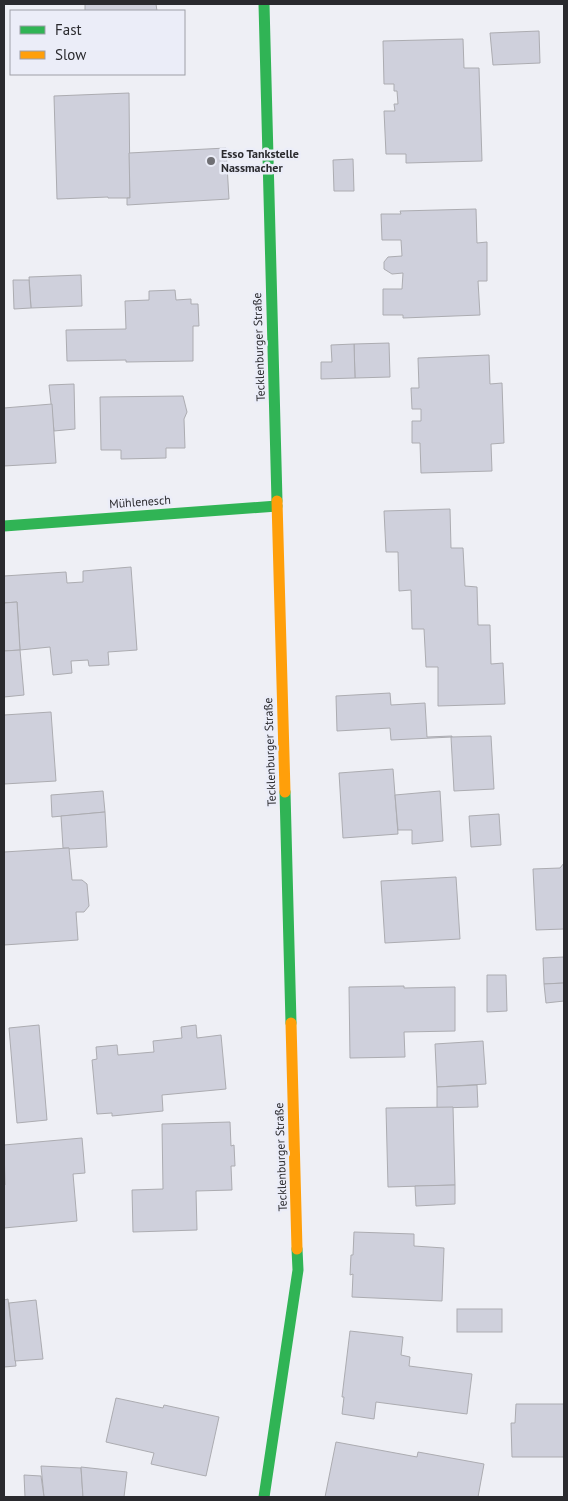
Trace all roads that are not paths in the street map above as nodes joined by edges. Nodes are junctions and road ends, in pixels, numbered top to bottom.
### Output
1 (264, 4) edge
2 (277, 506) junction
3 (4, 526) edge
4 (264, 1497) edge

1 - 2 street, Tecklenburger Straße
2 - 3 street, Mühlenesch
2 - 4 street, Tecklenburger Straße

